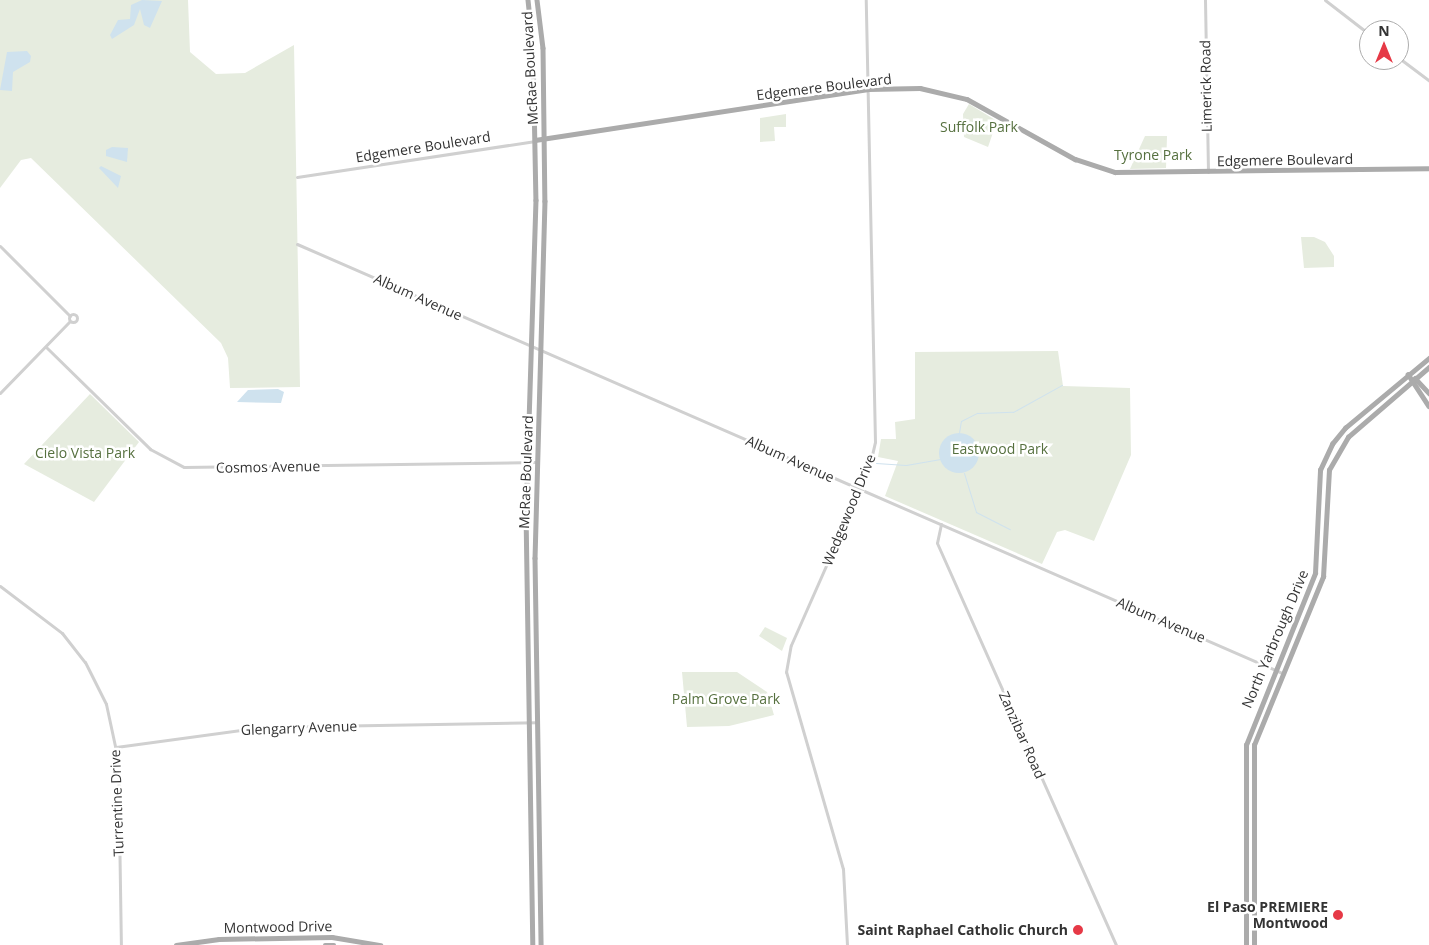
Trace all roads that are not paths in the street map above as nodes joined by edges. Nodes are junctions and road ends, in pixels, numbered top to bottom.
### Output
1 (528, 0) edge
2 (537, 0) edge
3 (866, 0) edge
4 (1205, 0) edge
5 (1326, 0) edge
6 (1359, 26) edge
7 (1409, 66) edge
8 (1429, 81) edge
9 (868, 89) junction
10 (545, 139) junction
11 (535, 140) junction
12 (1429, 168) edge
13 (1208, 173) junction
14 (297, 177) dead end
15 (297, 244) dead end
16 (0, 246) edge
17 (70, 316) junction
18 (70, 321) junction
19 (532, 346) junction
20 (46, 347) junction
21 (541, 350) junction
22 (1429, 358) edge
23 (1429, 367) edge
24 (1408, 374) junction
25 (1416, 378) junction
26 (1410, 382) junction
27 (530, 389) junction
28 (540, 390) junction
29 (1429, 393) edge
30 (0, 394) edge
31 (1429, 406) edge
32 (1339, 435) junction
33 (1345, 440) junction
34 (537, 462) junction
35 (528, 463) junction
36 (859, 489) junction
37 (941, 524) junction
38 (1317, 567) junction
39 (1324, 568) junction
40 (0, 586) edge
41 (1292, 630) junction
42 (1299, 634) junction
43 (1275, 670) junction
44 (1282, 673) junction
45 (529, 722) junction
46 (538, 722) junction
47 (116, 747) junction
48 (121, 945) edge
49 (176, 945) edge
50 (324, 945) edge
51 (334, 945) edge
52 (380, 945) edge
53 (533, 945) edge
54 (541, 945) edge
55 (847, 945) edge
56 (1116, 945) edge
57 (1246, 945) edge
58 (1254, 945) edge

1 - 11 main road, McRae Boulevard
2 - 10 main road, McRae Boulevard
3 - 9 street, Wedgewood Drive
4 - 13 street, Limerick Road
5 - 6 street
7 - 8 street
9 - 10 main road, Edgemere Boulevard
9 - 13 main road, Edgemere Boulevard
9 - 36 street, Wedgewood Drive
10 - 11 main road, Edgemere Boulevard
10 - 21 main road, McRae Boulevard
11 - 14 street, Edgemere Boulevard
11 - 19 main road, McRae Boulevard
12 - 13 main road, Edgemere Boulevard
15 - 19 street, Album Avenue
16 - 17 street
17 - 18 street
17 - 18 street
18 - 20 street
19 - 21 street, Album Avenue
19 - 27 main road, McRae Boulevard
20 - 30 street
20 - 35 street, Cosmos Avenue
21 - 28 main road, McRae Boulevard
21 - 36 street, Album Avenue
22 - 24 main road, North Yarbrough Drive
23 - 25 main road, North Yarbrough Drive
24 - 25 main road
24 - 26 main road
24 - 32 main road, North Yarbrough Drive
25 - 26 main road, North Yarbrough Drive
25 - 29 main road
26 - 31 main road
26 - 33 main road, North Yarbrough Drive
27 - 28 main road
27 - 35 main road, McRae Boulevard
28 - 34 main road, McRae Boulevard
32 - 33 main road
32 - 38 main road, North Yarbrough Drive
33 - 39 main road, North Yarbrough Drive
34 - 35 street, Cosmos Avenue
34 - 46 main road, McRae Boulevard
35 - 45 main road, McRae Boulevard
36 - 37 street, Album Avenue
36 - 55 street, Wedgewood Drive
37 - 43 street, Album Avenue
37 - 56 street, Zanzibar Road
38 - 39 main road
38 - 41 main road, North Yarbrough Drive
39 - 42 main road, North Yarbrough Drive
40 - 47 street, Turrentine Drive
41 - 42 main road
41 - 43 main road, North Yarbrough Drive
42 - 44 main road, North Yarbrough Drive
43 - 44 street, Album Avenue
43 - 57 main road, North Yarbrough Drive
44 - 58 main road, North Yarbrough Drive
45 - 46 street, Glengarry Avenue
45 - 47 street, Glengarry Avenue
45 - 53 main road, McRae Boulevard
46 - 54 main road, McRae Boulevard
47 - 48 street, Turrentine Drive
49 - 52 main road, Montwood Drive
50 - 51 main road, Montwood Drive

